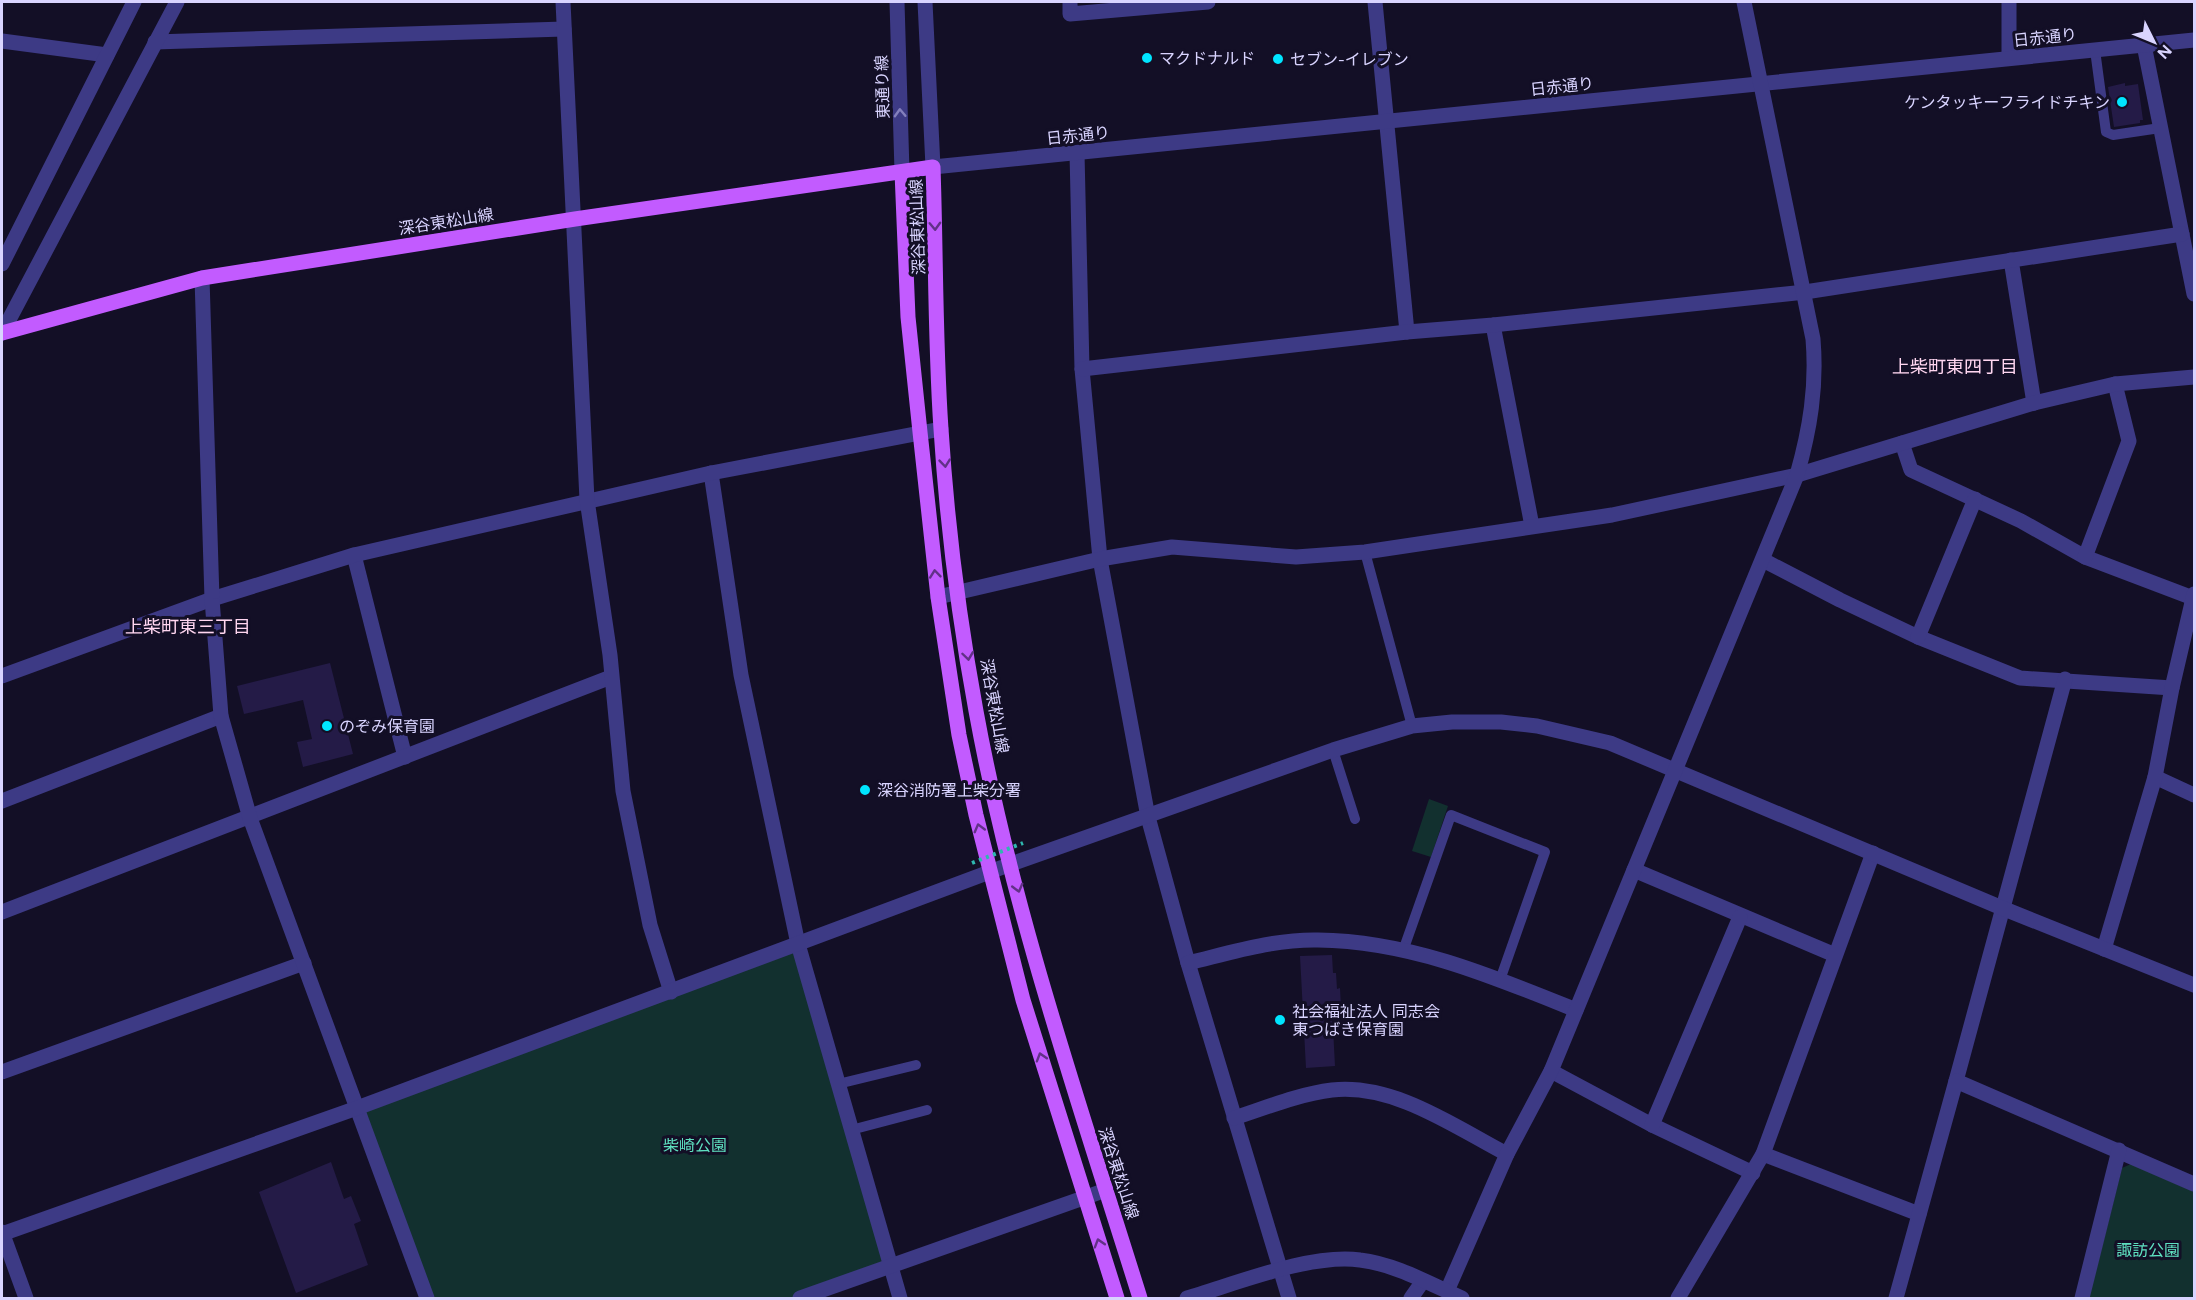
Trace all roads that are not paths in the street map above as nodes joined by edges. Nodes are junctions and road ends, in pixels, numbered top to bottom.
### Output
1 (134, 2) edge
2 (177, 2) edge
3 (563, 2) edge
4 (897, 2) edge
5 (925, 2) edge
6 (1070, 2) edge
7 (1208, 2) edge
8 (1375, 2) edge
9 (1744, 2) edge
10 (2009, 2) edge
11 (564, 29) junction
12 (2194, 40) edge
13 (2, 41) edge
14 (155, 42) junction
15 (2144, 45) junction
16 (2095, 50) junction
17 (107, 56) junction
18 (2009, 58) junction
19 (1761, 83) junction
20 (1388, 121) junction
21 (2160, 128) junction
22 (1077, 153) junction
23 (933, 167) junction
24 (902, 172) junction
25 (574, 219) junction
26 (2182, 234) junction
27 (2012, 260) junction
28 (2, 264) edge
29 (202, 279) junction
30 (1805, 292) junction
31 (2194, 294) edge
32 (1493, 325) junction
33 (1407, 332) junction
34 (2, 333) edge
35 (1082, 369) junction
36 (2194, 377) edge
37 (2115, 384) junction
38 (2034, 403) junction
39 (941, 429) junction
40 (920, 432) junction
41 (1902, 443) junction
42 (711, 473) junction
43 (1797, 476) junction
44 (1975, 499) junction
45 (587, 500) junction
46 (1532, 526) junction
47 (1365, 552) junction
48 (354, 555) junction
49 (2085, 557) junction
50 (1100, 559) junction
51 (1763, 560) junction
52 (958, 592) junction
53 (2194, 596) edge
54 (938, 597) junction
55 (212, 599) junction
56 (1918, 637) junction
57 (2, 676) edge
58 (611, 677) junction
59 (2065, 679) junction
60 (2172, 688) junction
61 (221, 716) junction
62 (1412, 726) junction
63 (1333, 750) junction
64 (405, 757) junction
65 (1674, 769) junction
66 (2155, 777) junction
67 (2194, 795) edge
68 (2, 801) edge
69 (250, 818) junction
70 (1148, 818) junction
71 (1355, 819) dead end
72 (1874, 853) junction
73 (1011, 864) junction
74 (1634, 870) junction
75 (991, 872) junction
76 (2002, 908) junction
77 (2, 912) edge
78 (1740, 917) junction
79 (798, 944) junction
80 (1404, 948) junction
81 (2104, 949) junction
82 (1835, 955) junction
83 (304, 963) junction
84 (1188, 963) junction
85 (1500, 980) junction
86 (2194, 985) edge
87 (671, 992) junction
88 (1575, 1011) junction
89 (916, 1065) dead end
90 (1551, 1071) junction
91 (2, 1072) edge
92 (1956, 1081) junction
93 (838, 1084) junction
94 (357, 1108) junction
95 (927, 1110) dead end
96 (1234, 1118) junction
97 (1652, 1125) junction
98 (851, 1130) junction
99 (2119, 1150) junction
100 (1507, 1154) junction
101 (1763, 1154) junction
102 (1753, 1173) junction
103 (2194, 1184) edge
104 (1106, 1190) junction
105 (1085, 1197) junction
106 (1918, 1214) junction
107 (2, 1233) edge
108 (890, 1265) junction
109 (1281, 1270) junction
110 (1423, 1281) junction
111 (1447, 1291) junction
112 (26, 1299) edge
113 (427, 1299) edge
114 (800, 1299) edge
115 (900, 1299) edge
116 (1117, 1299) edge
117 (1140, 1299) edge
118 (1187, 1299) edge
119 (1290, 1299) edge
120 (1411, 1299) edge
121 (1462, 1299) edge
122 (1678, 1299) edge
123 (1896, 1299) edge
124 (2082, 1299) edge

1 - 17 street
2 - 14 street
3 - 11 street
24 -> 4 street, 東通り線
5 - 23 street
6 - 7 street
8 - 20 street
9 - 19 street
10 - 18 street
11 - 14 street
11 - 25 street
12 - 15 street, 日赤通り
13 - 17 street
14 - 34 street
15 - 16 street, 日赤通り
15 - 21 street
16 - 18 street, 日赤通り
16 - 21 lane
17 - 28 street
18 - 19 street, 日赤通り
19 - 20 street, 日赤通り
19 - 30 street
20 - 22 street, 日赤通り
20 - 33 street
21 - 26 street
22 - 23 street, 日赤通り
22 - 35 street
23 - 24 main road, 深谷東松山線
23 -> 39 main road, 深谷東松山線
24 - 25 main road, 深谷東松山線
24 - 40 main road, 深谷東松山線
25 - 29 main road, 深谷東松山線
25 - 45 street
26 - 27 street
26 - 31 street
27 - 30 street
27 - 38 street
29 - 34 main road, 深谷東松山線
29 - 55 street
30 - 32 street
30 - 43 street
32 - 33 street
32 - 46 street
33 - 35 street
35 - 50 street
36 - 37 street
37 - 38 street
37 - 49 street
38 - 41 street
39 - 40 street
39 -> 52 main road, 深谷東松山線
40 - 42 street
54 -> 40 main road, 深谷東松山線
41 - 43 street
41 - 44 street
42 - 45 street
42 - 79 street
43 - 46 street
43 - 51 street
44 - 49 street
44 - 56 street
45 - 48 street
45 - 58 street
46 - 47 street
47 - 50 street
47 - 62 lane
48 - 55 street
48 - 64 street
49 - 53 street
50 - 52 street
50 - 70 street
51 - 56 street
51 - 65 street
52 - 54 street
52 -> 73 main road, 深谷東松山線
53 - 60 street
75 -> 54 main road, 深谷東松山線
55 - 57 street
55 - 61 street
56 - 59 street
58 - 64 street
58 - 87 street
59 - 60 street
59 - 76 street
60 - 66 street
61 - 68 street
61 - 69 street
62 - 63 street
62 - 65 street
63 - 70 street
63 - 71 lane
64 - 69 street
65 - 72 street
65 - 74 street
66 - 67 street
66 - 81 street
69 - 77 street
69 - 83 street
70 - 73 street
70 - 84 street
72 - 76 street
72 - 82 street
73 - 75 street
73 -> 104 main road, 深谷東松山線
74 - 78 street
74 - 88 street
75 - 79 street
105 -> 75 main road, 深谷東松山線
76 - 81 street
76 - 92 street
78 - 82 street
78 - 97 street
79 - 87 street
79 - 93 street
80 - 84 street
80 - 85 street
80 - 85 lane
81 - 86 street
82 - 101 street
83 - 91 street
83 - 94 street
84 - 96 street
85 - 88 street
87 - 94 street
88 - 90 street
89 - 93 lane
90 - 97 street
90 - 100 street
92 - 99 street
92 - 106 street
93 - 98 street
94 - 107 street
94 - 113 street
95 - 98 lane
96 - 100 street
96 - 109 street
97 - 102 street
98 - 108 street
99 - 103 street
99 - 124 street
100 - 111 street
101 - 102 street
101 - 106 street
102 - 122 street
104 - 105 street
104 - 117 main road, 深谷東松山線
105 - 108 street
116 -> 105 main road, 深谷東松山線
106 - 123 street
107 - 112 street
108 - 114 street
108 - 115 street
109 - 110 street
109 - 118 street
109 - 119 street
110 - 111 street
110 - 120 street
111 - 121 street

